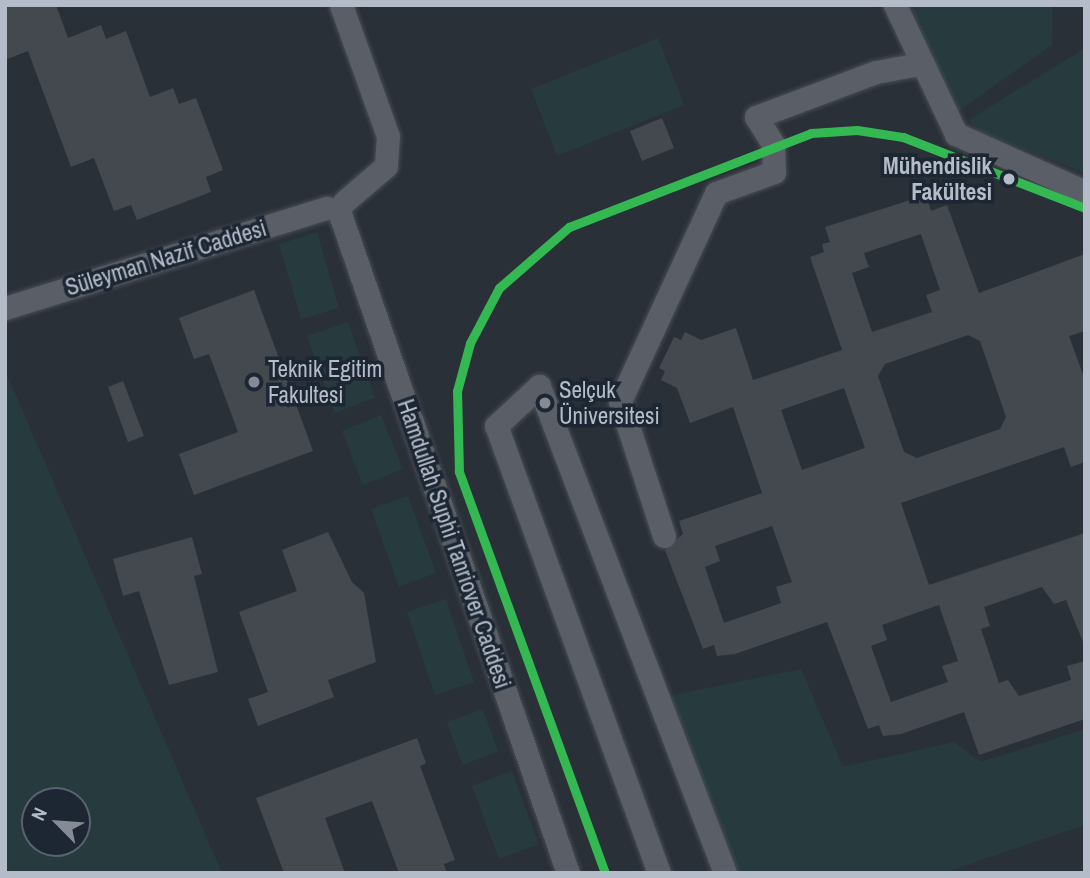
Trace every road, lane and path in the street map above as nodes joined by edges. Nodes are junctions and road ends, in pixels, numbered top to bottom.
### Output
1 (341, 5) edge
2 (895, 5) edge
3 (919, 64) junction
4 (1085, 192) edge
5 (337, 208) junction
6 (5, 308) edge
7 (664, 536) dead end
8 (568, 873) edge
9 (659, 873) edge
10 (725, 873) edge

1 - 5 street
2 - 3 street
3 - 4 street
3 - 7 street
5 - 6 street, Süleyman Nazif Caddesi
5 - 8 street, Hamdullah Suphi Tanriover Caddesi
9 - 10 street

